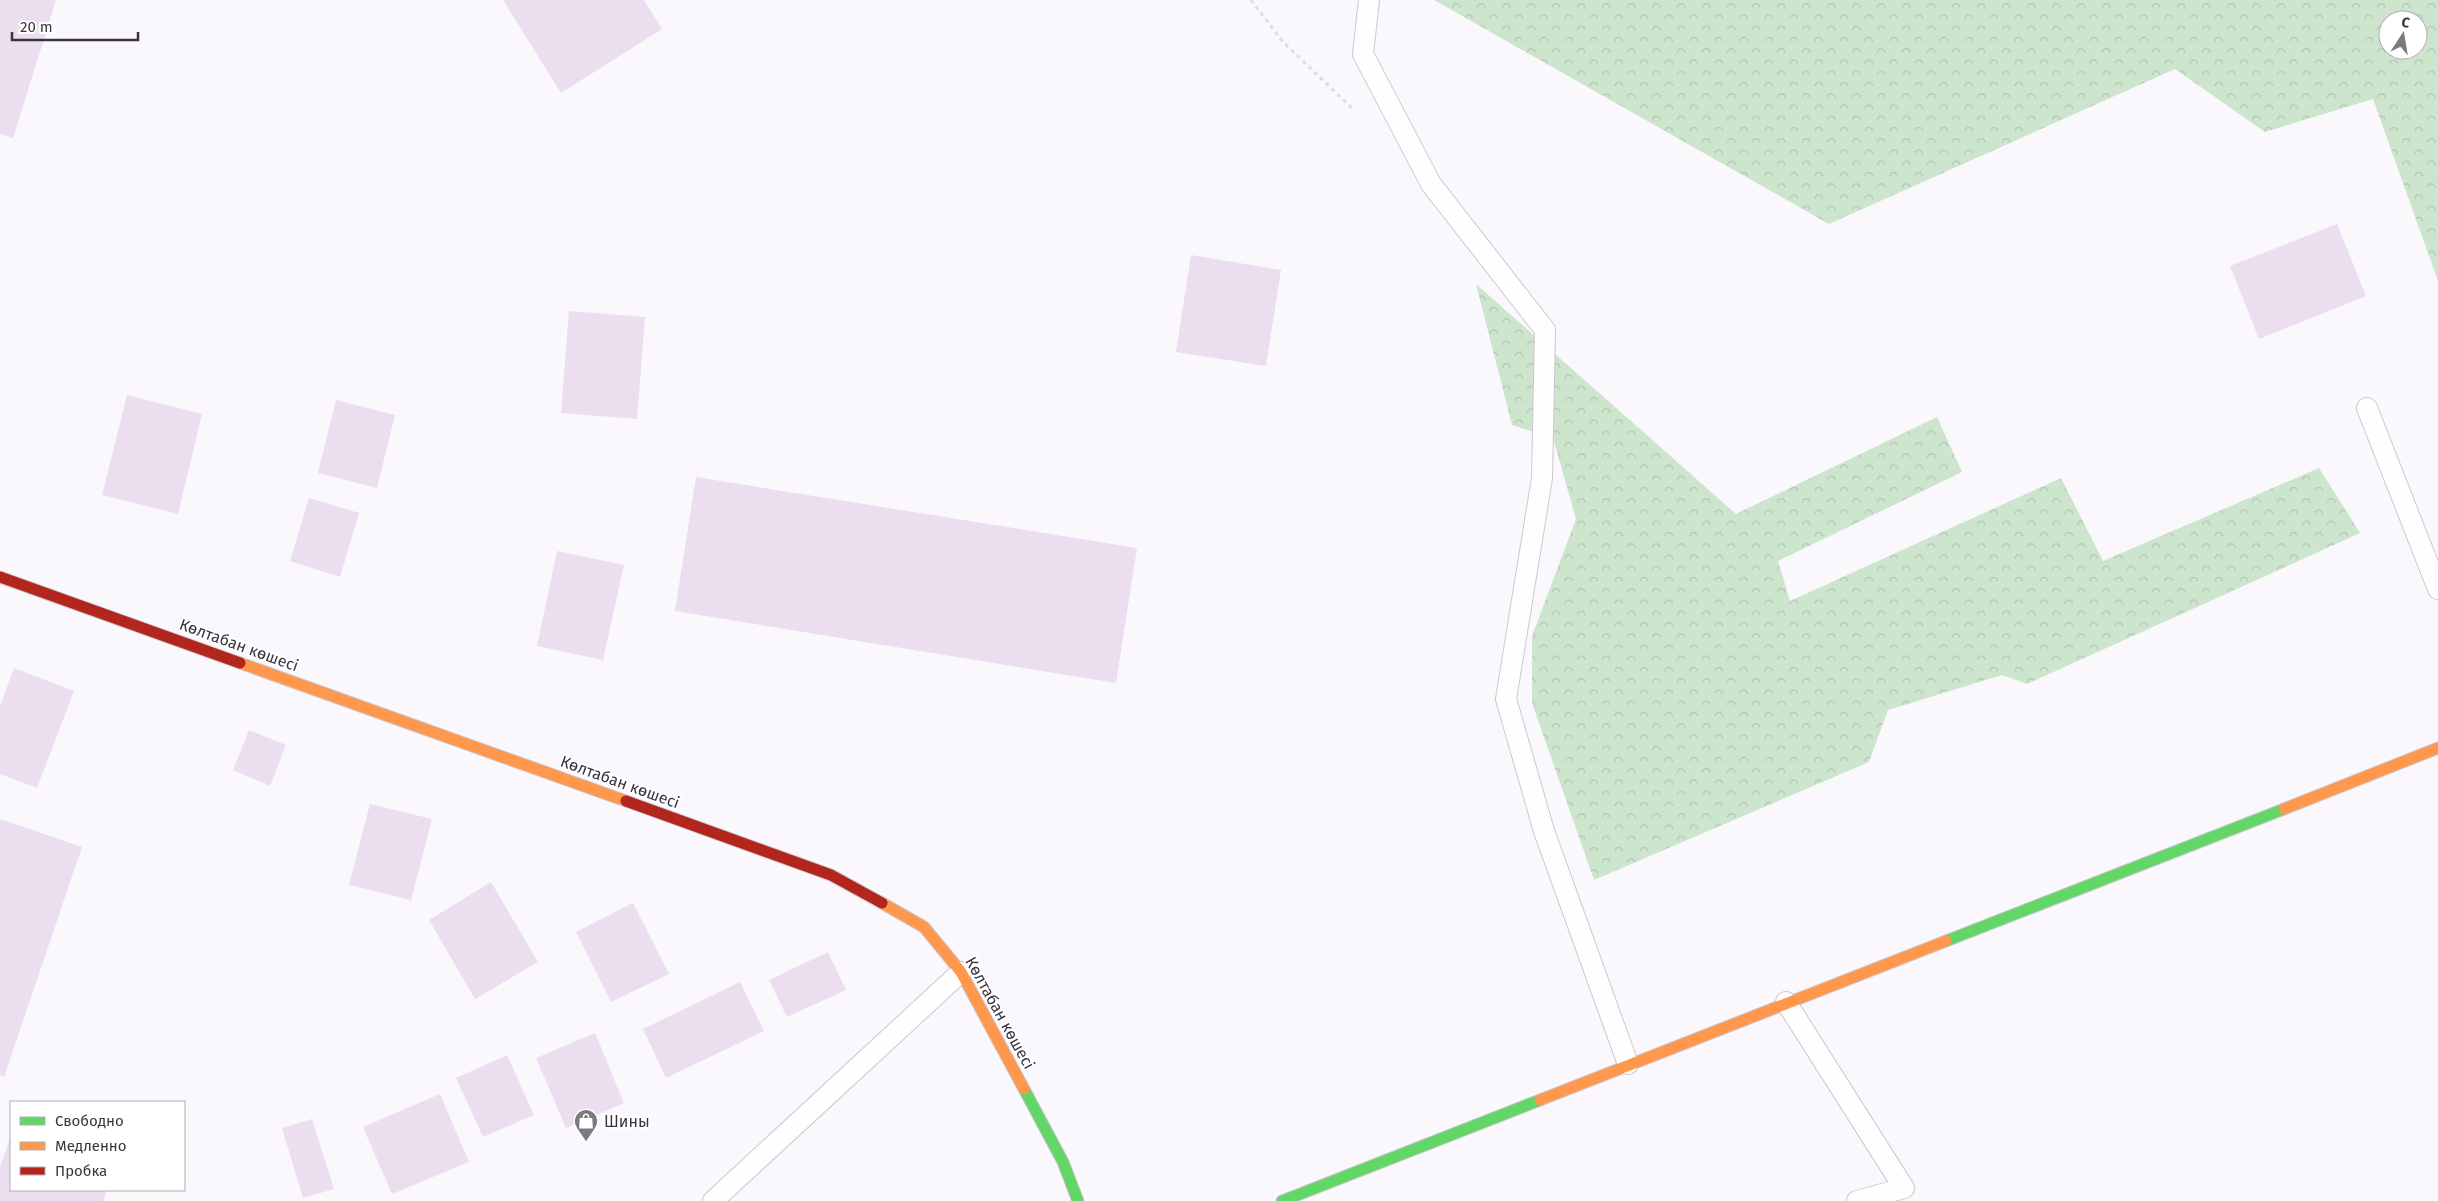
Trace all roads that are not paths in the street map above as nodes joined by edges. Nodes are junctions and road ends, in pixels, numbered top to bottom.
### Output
1 (1369, 0) edge
2 (2367, 408) dead end
3 (0, 577) edge
4 (2438, 589) edge
5 (2438, 748) edge
6 (962, 972) junction
7 (1786, 1002) junction
8 (1628, 1064) junction
9 (1910, 1194) edge
10 (713, 1201) edge
11 (1078, 1201) edge
12 (1282, 1201) edge
13 (1857, 1201) edge

1 - 8 lane
2 - 4 lane
3 - 6 street, Көлтабан көшесі
5 - 7 street
6 - 10 lane
6 - 11 street, Көлтабан көшесі
7 - 8 street
7 - 9 lane
8 - 12 street
9 - 13 lane

